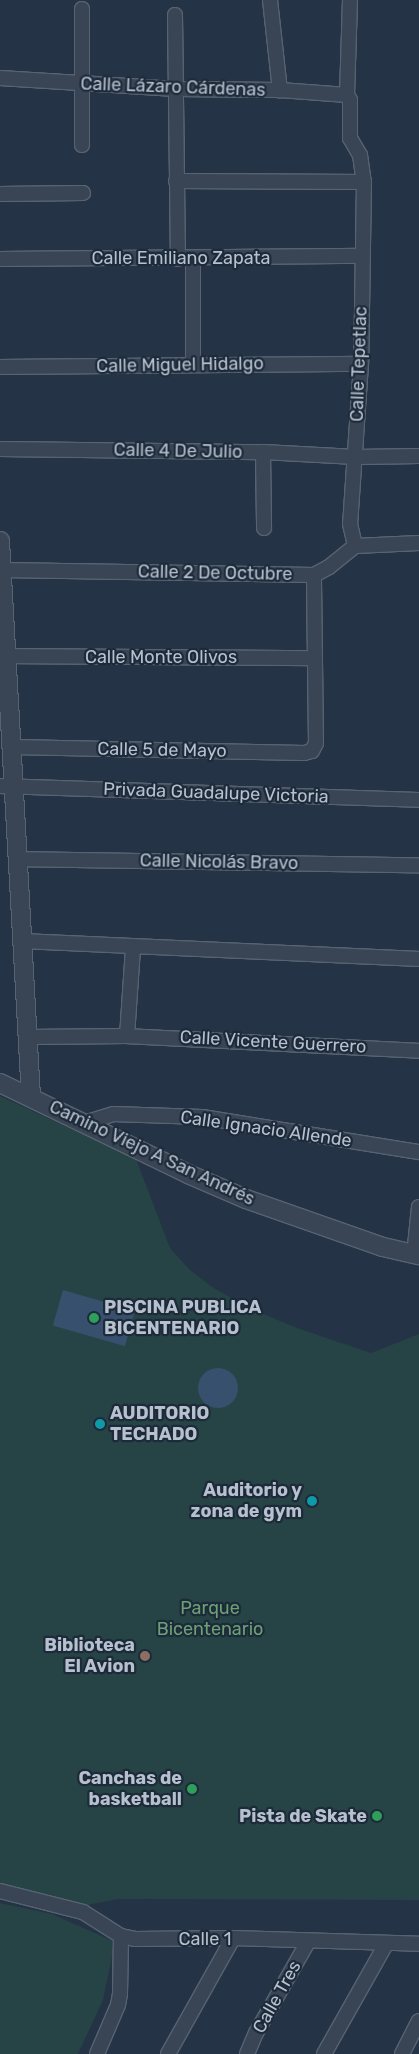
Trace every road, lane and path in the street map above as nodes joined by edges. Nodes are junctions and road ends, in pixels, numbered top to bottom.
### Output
1 (270, 0) edge
2 (350, 0) edge
3 (82, 9) dead end
4 (175, 15) dead end
5 (0, 78) edge
6 (82, 84) junction
7 (176, 89) junction
8 (280, 90) junction
9 (347, 95) junction
10 (82, 145) dead end
11 (176, 181) junction
12 (364, 182) junction
13 (83, 193) dead end
14 (0, 194) edge
15 (362, 256) junction
16 (0, 259) edge
17 (178, 259) junction
18 (193, 259) junction
19 (193, 364) junction
20 (361, 364) junction
21 (0, 367) edge
22 (0, 449) edge
23 (263, 452) junction
24 (419, 456) edge
25 (356, 457) junction
26 (264, 528) dead end
27 (0, 541) edge
28 (419, 543) edge
29 (355, 546) junction
30 (2, 570) junction
31 (314, 575) junction
32 (2, 625) edge
33 (7, 656) junction
34 (315, 658) junction
35 (4, 702) edge
36 (12, 747) junction
37 (7, 786) edge
38 (419, 800) edge
39 (18, 859) junction
40 (419, 865) edge
41 (23, 941) junction
42 (133, 947) junction
43 (419, 959) edge
44 (127, 1036) junction
45 (28, 1037) junction
46 (419, 1050) edge
47 (0, 1083) edge
48 (32, 1097) junction
49 (84, 1123) junction
50 (419, 1152) edge
51 (419, 1207) edge
52 (417, 1256) edge
53 (0, 1891) edge
54 (122, 1936) junction
55 (233, 1938) junction
56 (308, 1942) junction
57 (386, 1944) junction
58 (419, 1944) edge
59 (419, 2022) edge
60 (97, 2054) edge
61 (168, 2054) edge
62 (247, 2054) edge
63 (324, 2054) edge
64 (402, 2054) edge

1 - 8 street
2 - 9 street, Calle Tepetlac
3 - 6 street
4 - 7 street
5 - 6 street, Calle Lázaro Cárdenas
6 - 7 street, Calle Lázaro Cárdenas
6 - 10 street
7 - 8 street, Calle Lázaro Cárdenas
7 - 11 street
8 - 9 street, Calle Lázaro Cárdenas
9 - 12 street, Calle Tepetlac
11 - 12 street
11 - 17 street
12 - 15 street, Calle Tepetlac
13 - 14 street
15 - 18 street, Calle Emiliano Zapata
15 - 20 street, Calle Tepetlac
16 - 17 street, Calle Emiliano Zapata
17 - 18 street, Calle Emiliano Zapata
18 - 19 street
19 - 20 street, Calle Miguel Hidalgo
19 - 21 street, Calle Miguel Hidalgo
20 - 25 street, Calle Tepetlac
22 - 23 street, Calle 4 De Julio
23 - 25 street, Calle 4 De Julio
23 - 26 street
24 - 25 street, Calle 4 De Julio
25 - 29 street, Calle Tepetlac
27 - 30 street
28 - 29 street
29 - 31 street, Calle 2 De Octubre
30 - 31 street, Calle 2 De Octubre
30 - 32 street
31 - 34 street
32 - 33 street
33 - 34 street, Calle Monte Olivos
33 - 35 street
34 - 36 street, Calle 5 de Mayo
35 - 36 street
36 - 37 street
37 - 38 street, Privada Guadalupe Victoria
37 - 39 street
39 - 40 street, Calle Nicolás Bravo
39 - 41 street
41 - 42 street
41 - 45 street
42 - 43 street
42 - 44 street
44 - 45 street, Calle Vicente Guerrero
44 - 46 street, Calle Vicente Guerrero
45 - 48 street
47 - 48 street, Camino Viejo A San Andrés
48 - 49 street, Camino Viejo A San Andrés
49 - 50 street, Calle Ignacio Allende
49 - 52 street, Camino Viejo A San Andrés
51 - 52 street
53 - 54 street, Calle 1
54 - 55 street, Calle 1
54 - 60 street
55 - 56 street, Calle 1
55 - 61 street
56 - 57 street, Calle 1
56 - 62 street, Calle Tres
57 - 58 street, Calle 1
57 - 63 street
59 - 64 street

